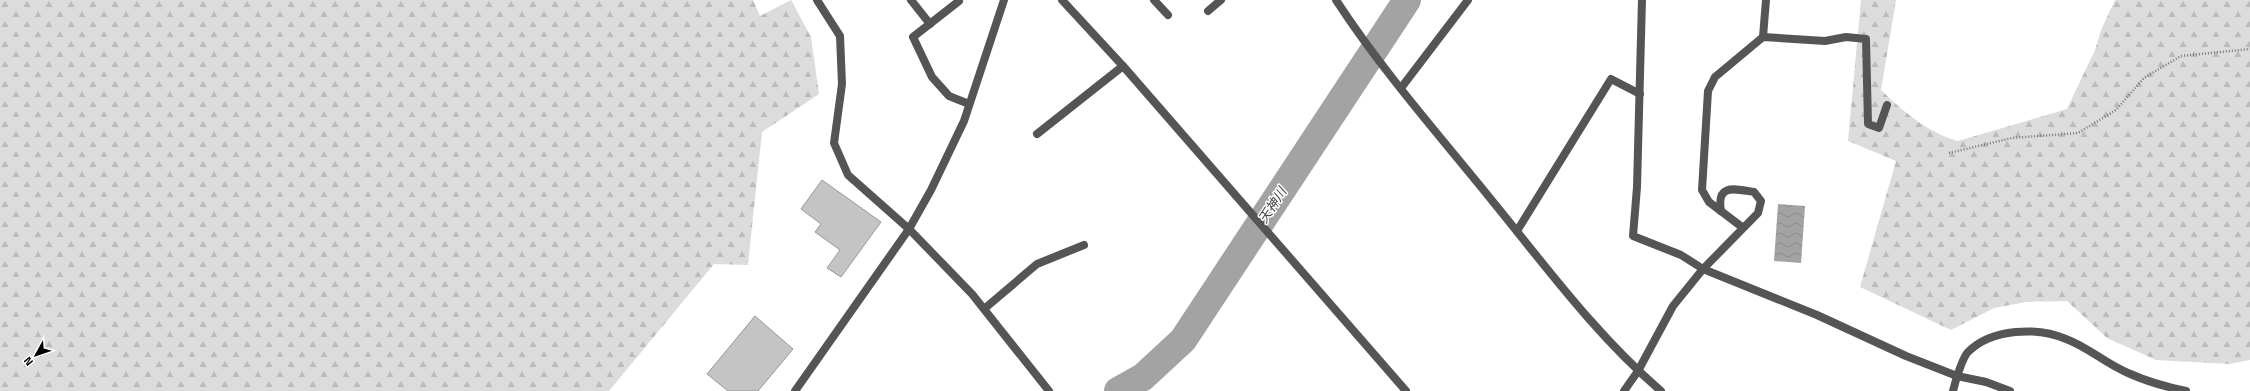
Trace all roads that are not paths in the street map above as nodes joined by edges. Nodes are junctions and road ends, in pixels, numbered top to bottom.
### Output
1 (817, 0) edge
2 (911, 0) edge
3 (1004, 0) edge
4 (1062, 0) edge
5 (1154, 0) edge
6 (1221, 0) edge
7 (1336, 0) edge
8 (1468, 0) edge
9 (1642, 0) edge
10 (1766, 0) edge
11 (959, 1) edge
12 (1208, 11) dead end
13 (1168, 15) dead end
14 (930, 24) junction
15 (1762, 37) junction
16 (1123, 66) junction
17 (1401, 88) junction
18 (1640, 94) junction
19 (969, 104) junction
20 (1887, 105) dead end
21 (1038, 134) dead end
22 (1721, 211) junction
23 (1742, 226) junction
24 (908, 229) junction
25 (1517, 231) junction
26 (1084, 245) dead end
27 (1703, 269) junction
28 (984, 309) junction
29 (1638, 371) junction
30 (1957, 376) junction
31 (795, 391) edge
32 (1049, 391) edge
33 (1406, 391) edge
34 (1624, 391) edge
35 (1661, 391) edge
36 (1953, 391) edge
37 (2010, 391) edge
38 (2186, 391) edge

1 - 24 street
2 - 14 street
3 - 19 street
4 - 16 street
5 - 13 street
6 - 12 street
7 - 17 street
8 - 17 street
9 - 18 street
10 - 15 street
11 - 14 street
14 - 19 street
15 - 20 street
15 - 22 street
16 - 21 street
16 - 33 street
17 - 25 street
18 - 25 street
18 - 27 street
19 - 24 street
22 - 23 street
22 - 23 street
23 - 27 street
24 - 28 street
24 - 31 street
25 - 29 street
26 - 28 street
27 - 29 street
27 - 30 street
28 - 32 street
29 - 34 street
29 - 35 street
30 - 36 street
30 - 37 street
30 - 38 street

